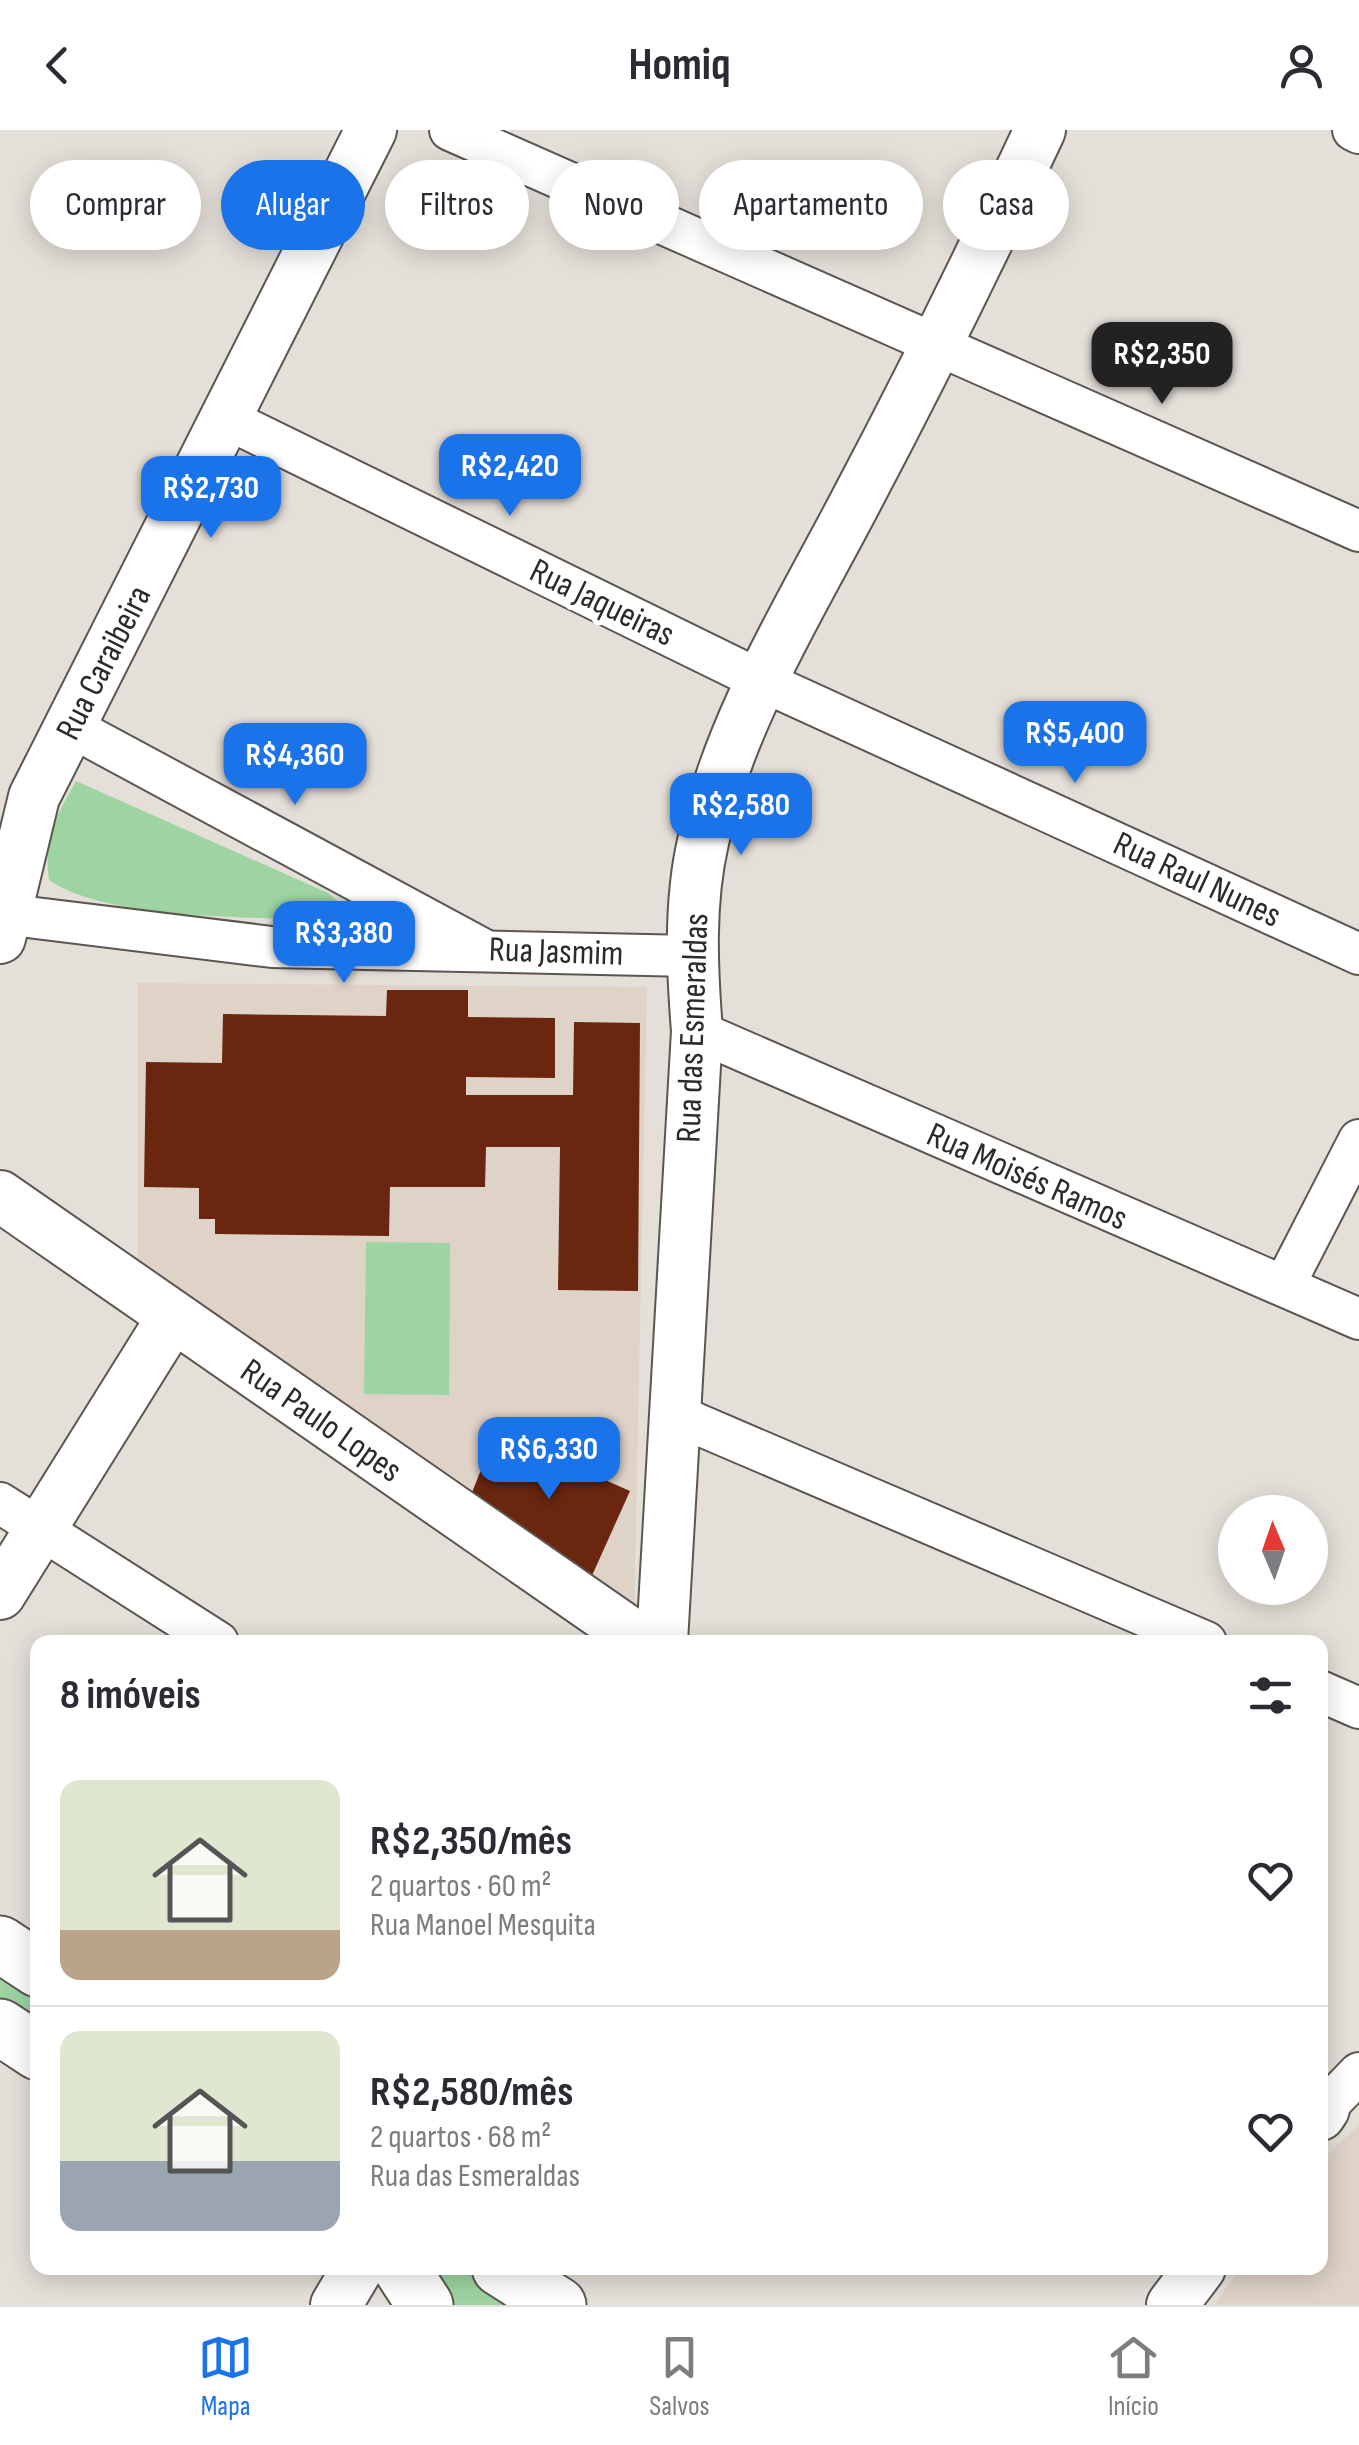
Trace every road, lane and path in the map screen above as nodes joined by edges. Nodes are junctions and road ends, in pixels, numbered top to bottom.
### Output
1 (370, 130) edge
2 (450, 130) edge
3 (1040, 130) edge
4 (937, 348) junction
5 (227, 419) junction
6 (1359, 530) edge
7 (762, 681) junction
8 (73, 728) junction
9 (2, 926) edge
10 (485, 950) junction
11 (1359, 954) edge
12 (692, 956) junction
13 (697, 1030) junction
14 (1359, 1140) edge
15 (0, 1196) edge
16 (1284, 1286) junction
17 (172, 1318) junction
18 (1359, 1319) edge
19 (676, 1415) junction
20 (20, 1516) edge
21 (0, 1594) edge
22 (207, 1635) edge
23 (633, 1635) edge
24 (662, 1635) edge
25 (1190, 1635) edge
26 (1328, 1694) edge
27 (1359, 1708) edge
28 (0, 1944) edge
29 (30, 1963) edge
30 (0, 2027) edge
31 (30, 2047) edge
32 (1359, 2074) edge
33 (1328, 2103) edge
34 (354, 2275) edge
35 (406, 2275) edge
36 (511, 2275) edge
37 (1195, 2275) edge
38 (336, 2305) edge
39 (425, 2305) edge
40 (558, 2305) edge
41 (1172, 2305) edge

1 - 5 street, Rua Caraibeira
2 - 4 street
3 - 4 street, Rua das Esmeraldas
4 - 6 street
4 - 7 street, Rua das Esmeraldas
5 - 7 street, Rua Jaqueiras
5 - 8 street, Rua Caraibeira
7 - 11 street, Rua Raul Nunes
7 - 12 street, Rua das Esmeraldas
8 - 9 street, Rua Caraibeira
8 - 10 street
9 - 10 street, Rua Jasmim
10 - 12 street, Rua Jasmim
12 - 13 street, Rua das Esmeraldas
13 - 16 street, Rua Moisés Ramos
13 - 19 street, Rua das Esmeraldas
14 - 16 street
15 - 17 street, Rua Paulo Lopes
16 - 18 street, Rua Moisés Ramos
17 - 20 street
17 - 23 street, Rua Paulo Lopes
19 - 24 street, Rua das Esmeraldas
19 - 25 street
20 - 21 street
20 - 22 street
26 - 27 street
28 - 29 main road
30 - 31 main road
32 - 33 street
34 - 38 street
35 - 39 main road
36 - 40 main road
37 - 41 street

